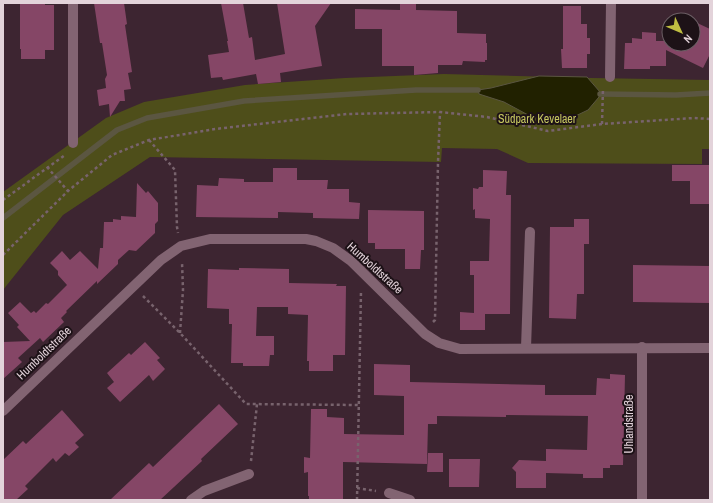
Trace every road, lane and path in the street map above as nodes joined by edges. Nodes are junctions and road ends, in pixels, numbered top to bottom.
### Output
1 (73, 3) edge
2 (611, 3) edge
3 (606, 81) joint
4 (440, 112) junction
5 (710, 119) edge
6 (602, 124) junction
7 (149, 140) junction
8 (73, 144) joint
9 (47, 168) junction
10 (68, 191) junction
11 (3, 200) edge
12 (530, 232) dead end
13 (181, 246) junction
14 (3, 255) edge
15 (361, 271) junction
16 (133, 286) junction
17 (180, 333) junction
18 (425, 334) junction
19 (526, 348) junction
20 (642, 348) junction
21 (710, 348) edge
22 (257, 404) junction
23 (358, 405) junction
24 (3, 411) edge
25 (249, 474) joint
26 (357, 488) junction
27 (389, 493) joint
28 (191, 500) edge
29 (357, 500) edge
30 (410, 500) edge
31 (642, 500) edge

1 - 8 street
2 - 3 street
3 - 6 path
4 - 6 path
4 - 7 path
4 - 18 path
5 - 6 path
7 - 10 path
7 - 13 path
8 - 9 path
9 - 10 path
9 - 11 path
10 - 14 path
12 - 19 street
13 - 15 street, Humboldtstraße
13 - 16 street, Humboldtstraße
13 - 17 path
15 - 18 street, Humboldtstraße
15 - 23 path
16 - 17 path
16 - 24 street, Humboldtstraße
17 - 22 path
18 - 19 street, Humboldtstraße
19 - 20 street, Humboldtstraße
20 - 21 street, Humboldtstraße
20 - 31 street, Uhlandstraße
22 - 23 path
22 - 25 path
23 - 26 path
25 - 28 street
26 - 27 path
26 - 29 path
27 - 30 street

